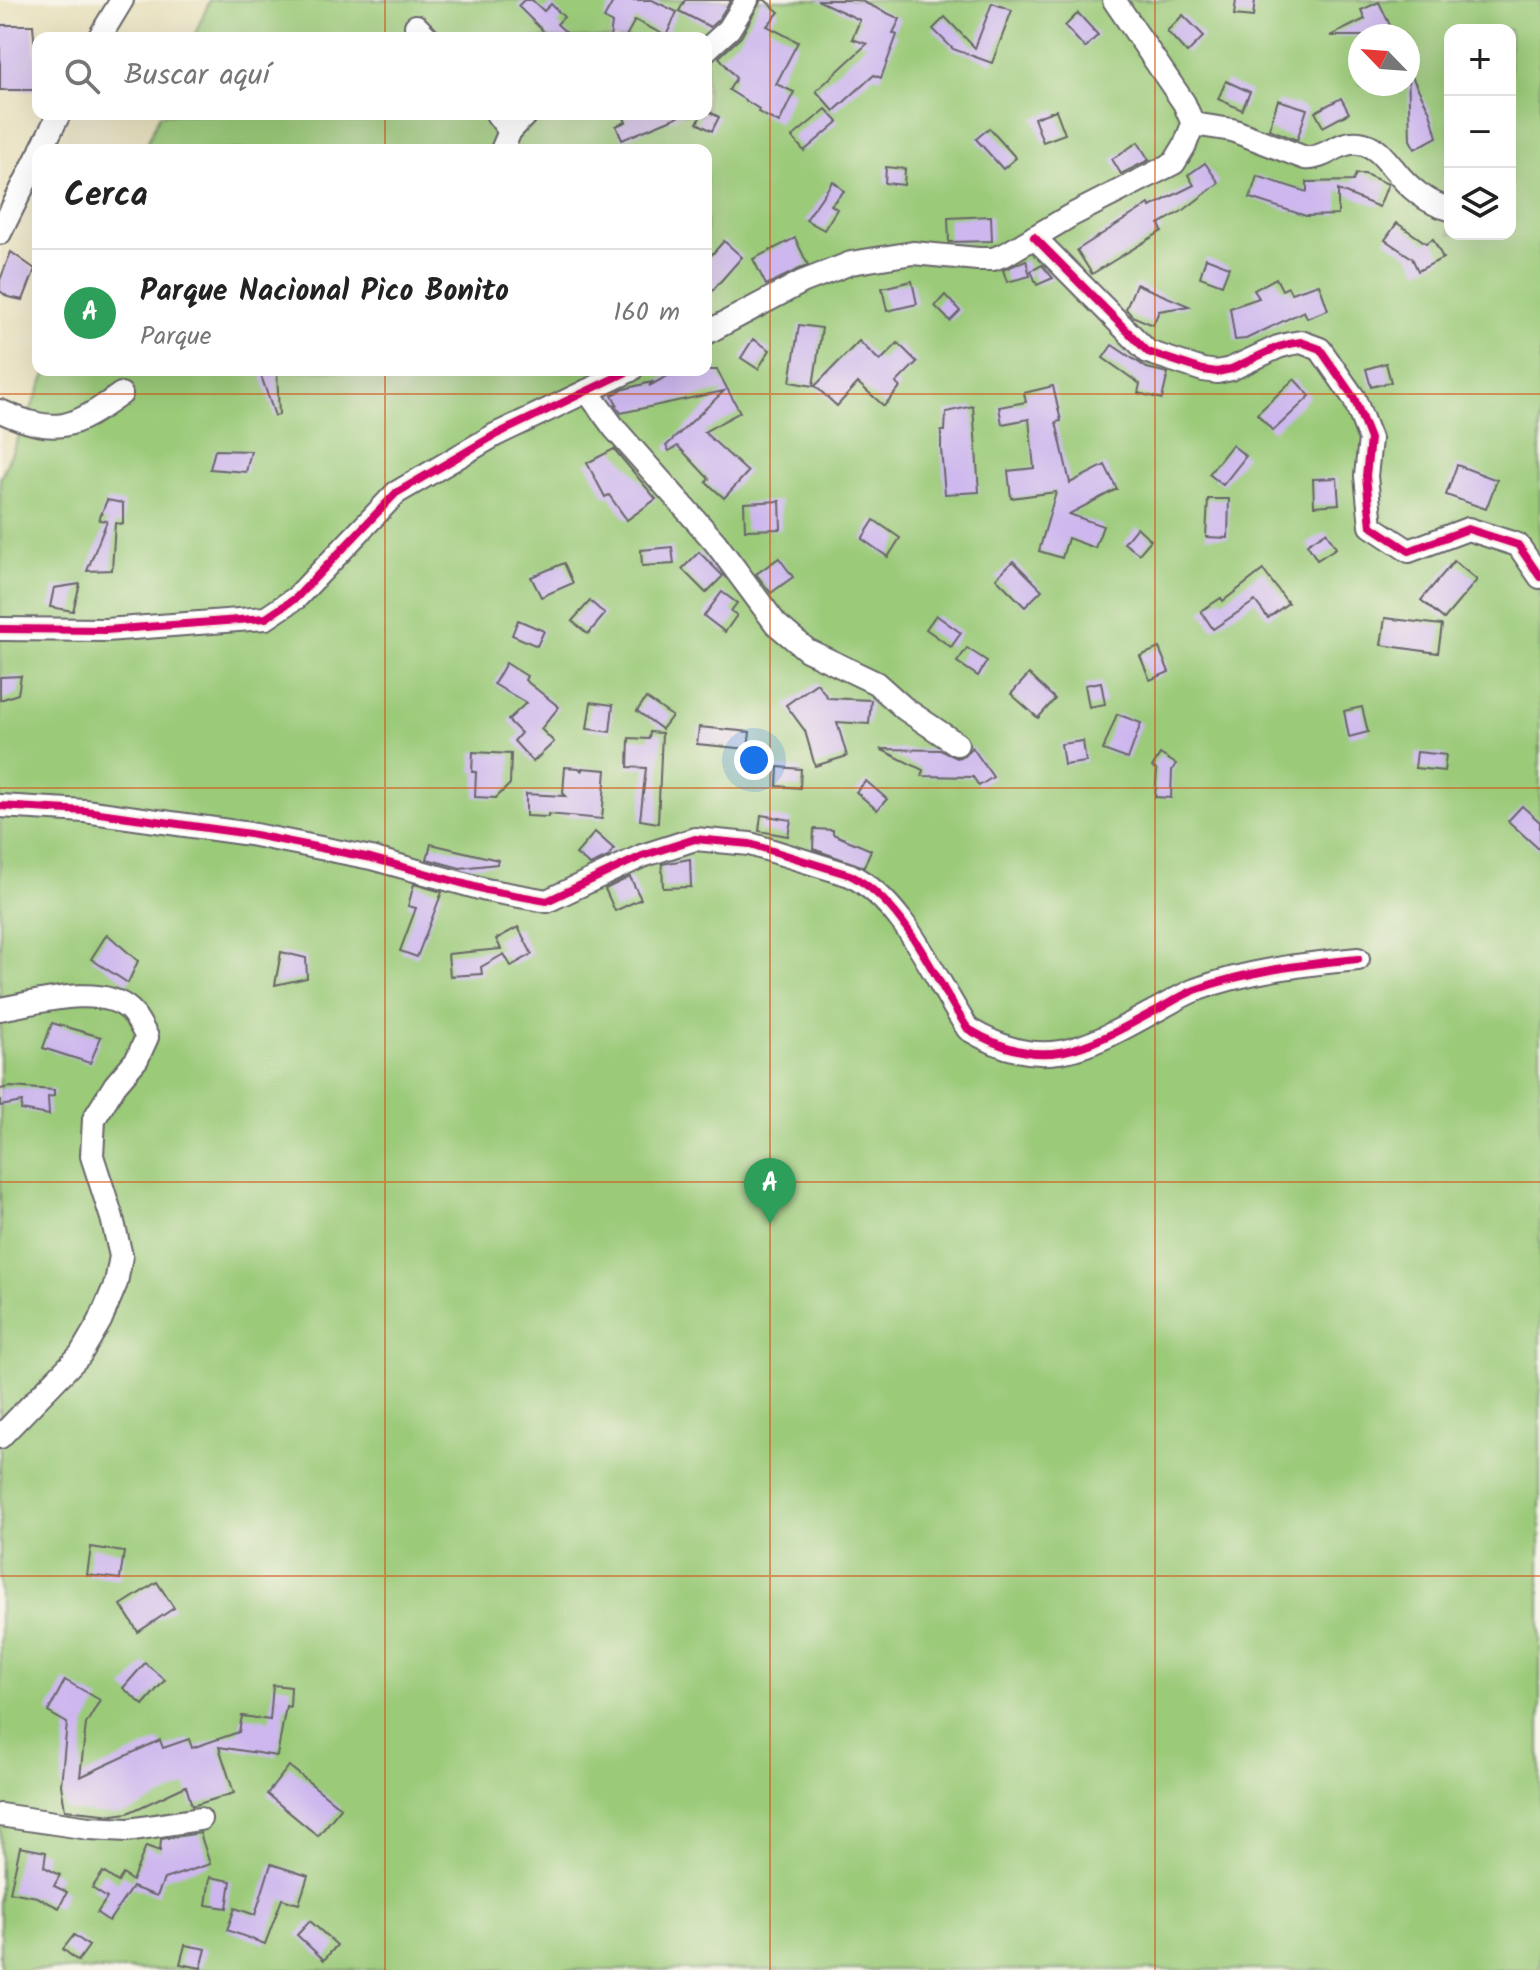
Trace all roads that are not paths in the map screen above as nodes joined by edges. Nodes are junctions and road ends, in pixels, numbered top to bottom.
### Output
1 (122, 0) edge
2 (747, 0) edge
3 (1114, 0) edge
4 (103, 32) edge
5 (712, 45) edge
6 (56, 120) edge
7 (1193, 124) junction
8 (44, 144) edge
9 (32, 168) edge
10 (1444, 208) edge
11 (0, 233) edge
12 (1034, 237) junction
13 (712, 330) edge
14 (618, 376) edge
15 (587, 391) junction
16 (121, 394) dead end
17 (0, 411) edge
18 (1540, 577) edge
19 (0, 629) edge
20 (957, 744) dead end
21 (0, 806) edge
22 (1358, 959) dead end
23 (0, 1009) edge
24 (0, 1437) edge
25 (0, 1815) edge
26 (200, 1819) dead end

1 - 4 street
2 - 5 street
3 - 7 street
6 - 8 street
7 - 10 street
7 - 12 street
9 - 11 street
12 - 13 street
12 - 18 street
14 - 15 street
15 - 19 street
15 - 20 street
16 - 17 street
21 - 22 street
23 - 24 street
25 - 26 street

